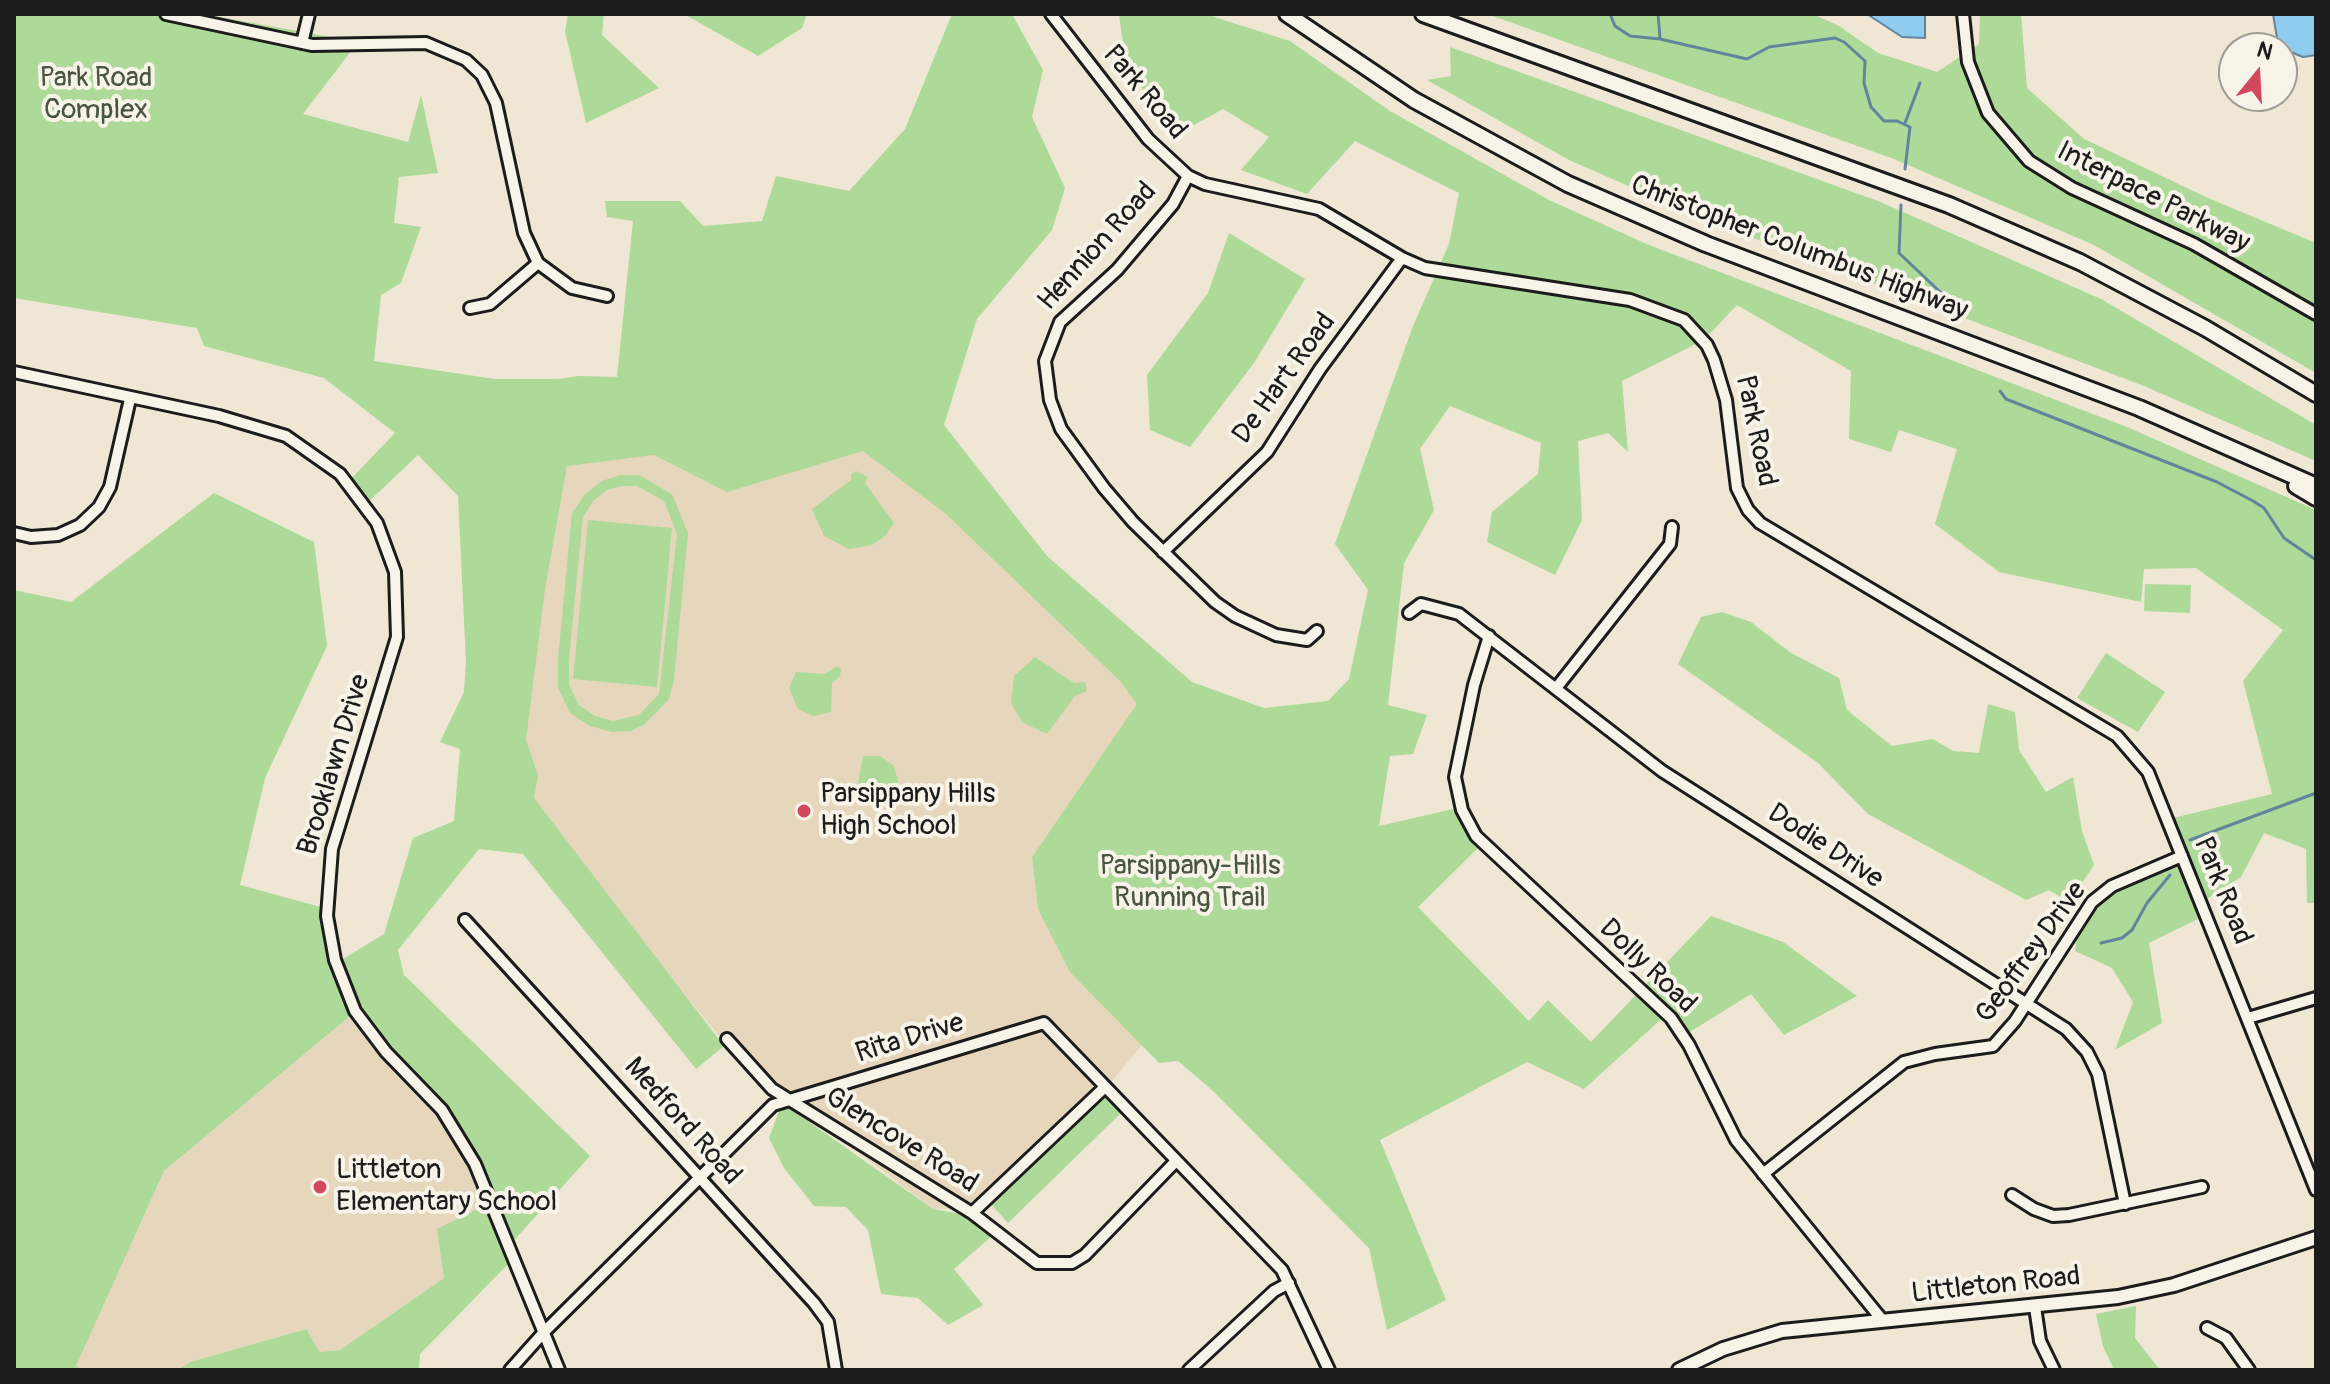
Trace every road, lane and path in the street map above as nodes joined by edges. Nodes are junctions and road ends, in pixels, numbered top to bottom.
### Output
1 (166, 14) edge
2 (309, 14) edge
3 (1051, 14) edge
4 (1287, 14) edge
5 (1423, 14) edge
6 (1963, 14) edge
7 (302, 43) junction
8 (1188, 176) junction
9 (1402, 258) junction
10 (538, 263) junction
11 (607, 296) dead end
12 (470, 308) dead end
13 (2316, 314) edge
14 (14, 372) edge
15 (2316, 392) edge
16 (130, 399) junction
17 (2241, 451) junction
18 (2316, 486) edge
19 (2316, 498) edge
20 (1672, 527) dead end
21 (14, 533) edge
22 (1163, 552) junction
23 (1409, 613) dead end
24 (1317, 631) dead end
25 (1489, 636) junction
26 (1557, 687) junction
27 (2182, 856) junction
28 (465, 920) dead end
29 (2316, 998) edge
30 (2026, 1002) junction
31 (2248, 1018) junction
32 (727, 1039) dead end
33 (1105, 1087) junction
34 (790, 1100) junction
35 (1176, 1161) junction
36 (1763, 1174) junction
37 (700, 1177) junction
38 (2202, 1187) dead end
39 (2316, 1190) edge
40 (2012, 1195) dead end
41 (2125, 1204) junction
42 (972, 1213) junction
43 (2316, 1238) edge
44 (1289, 1283) junction
45 (2035, 1307) junction
46 (1883, 1321) junction
47 (2207, 1328) dead end
48 (544, 1332) junction
49 (510, 1370) edge
50 (559, 1370) edge
51 (836, 1370) edge
52 (1189, 1370) edge
53 (1329, 1370) edge
54 (1679, 1370) edge
55 (2054, 1370) edge
56 (2249, 1370) edge

1 - 7 street
2 - 7 street
3 - 8 street, Park Road
4 - 17 highway, Christopher Columbus Highway
5 - 15 highway
6 - 13 street, Interpace Parkway
7 - 10 street
8 - 9 street, Park Road
8 - 22 street, Hennion Road
9 - 22 street, De Hart Road
9 - 27 street, Park Road
10 - 11 street
10 - 12 street
14 - 16 street, Brooklawn Drive
16 - 21 street
16 - 48 street, Brooklawn Drive
17 - 18 highway, Christopher Columbus Highway
17 - 19 highway
20 - 26 street
22 - 24 street, Hennion Road
23 - 25 street, Dodie Drive
25 - 26 street, Dodie Drive
25 - 36 street, Dolly Road
26 - 30 street, Dodie Drive
27 - 30 street, Geoffrey Drive
27 - 31 street, Park Road
28 - 37 street, Medford Road
29 - 31 street
30 - 36 street, Geoffrey Drive
30 - 41 street, Dodie Drive
31 - 39 street, Park Road
32 - 34 street
33 - 34 street, Rita Drive
33 - 35 street
33 - 42 street
34 - 37 street, Glencove Road
34 - 42 street, Glencove Road
35 - 42 street, Glencove Road
35 - 44 street
36 - 46 street, Dolly Road
37 - 48 street, Glencove Road
37 - 51 street, Medford Road
38 - 41 street
40 - 41 street
43 - 45 main road, Littleton Road
44 - 52 street
44 - 53 street
45 - 46 main road, Littleton Road
45 - 55 street
46 - 54 main road, Littleton Road
47 - 56 street
48 - 49 street, Glencove Road
48 - 50 street, Brooklawn Drive

